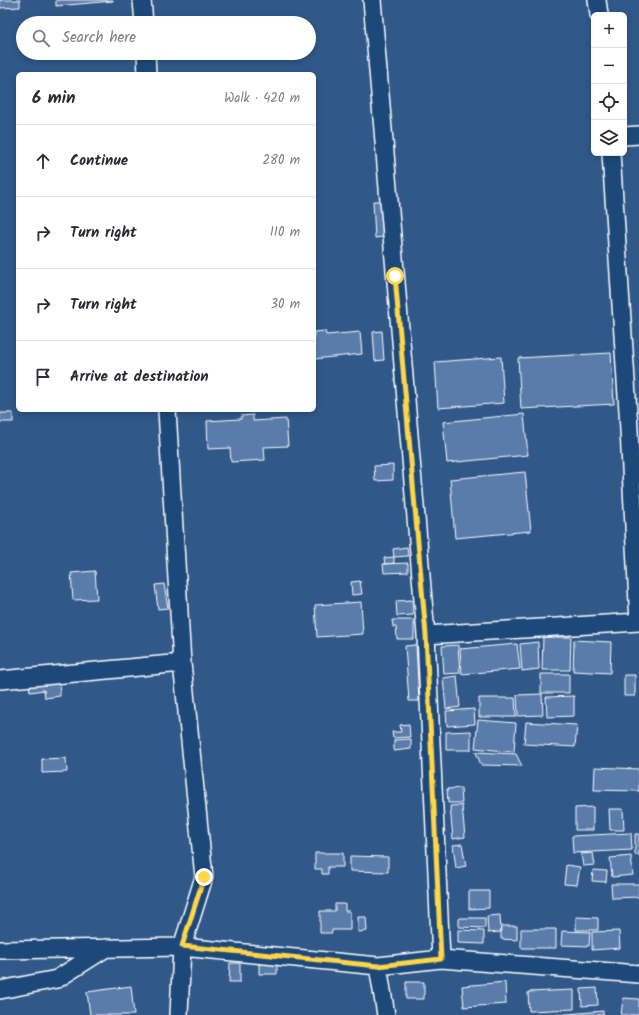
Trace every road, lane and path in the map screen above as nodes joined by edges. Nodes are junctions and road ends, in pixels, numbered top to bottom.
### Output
1 (142, 0) edge
2 (372, 0) edge
3 (597, 0) edge
4 (599, 12) edge
5 (143, 16) edge
6 (146, 60) edge
7 (147, 72) edge
8 (627, 136) edge
9 (639, 136) edge
10 (611, 156) edge
11 (634, 411) edge
12 (167, 412) edge
13 (639, 622) edge
14 (426, 635) junction
15 (182, 663) junction
16 (0, 680) edge
17 (182, 946) junction
18 (106, 948) junction
19 (0, 950) edge
20 (441, 959) junction
21 (378, 966) junction
22 (639, 974) edge
23 (0, 990) edge
24 (180, 1015) edge
25 (386, 1015) edge

1 - 5 street
2 - 14 street
3 - 4 street
6 - 7 street
8 - 9 street
10 - 11 street
11 - 13 street
12 - 15 street
13 - 14 street
14 - 20 street
15 - 16 street
15 - 17 street
17 - 18 street
17 - 21 street
17 - 24 street
18 - 19 street
18 - 23 street
20 - 21 street
20 - 22 street
21 - 25 street

